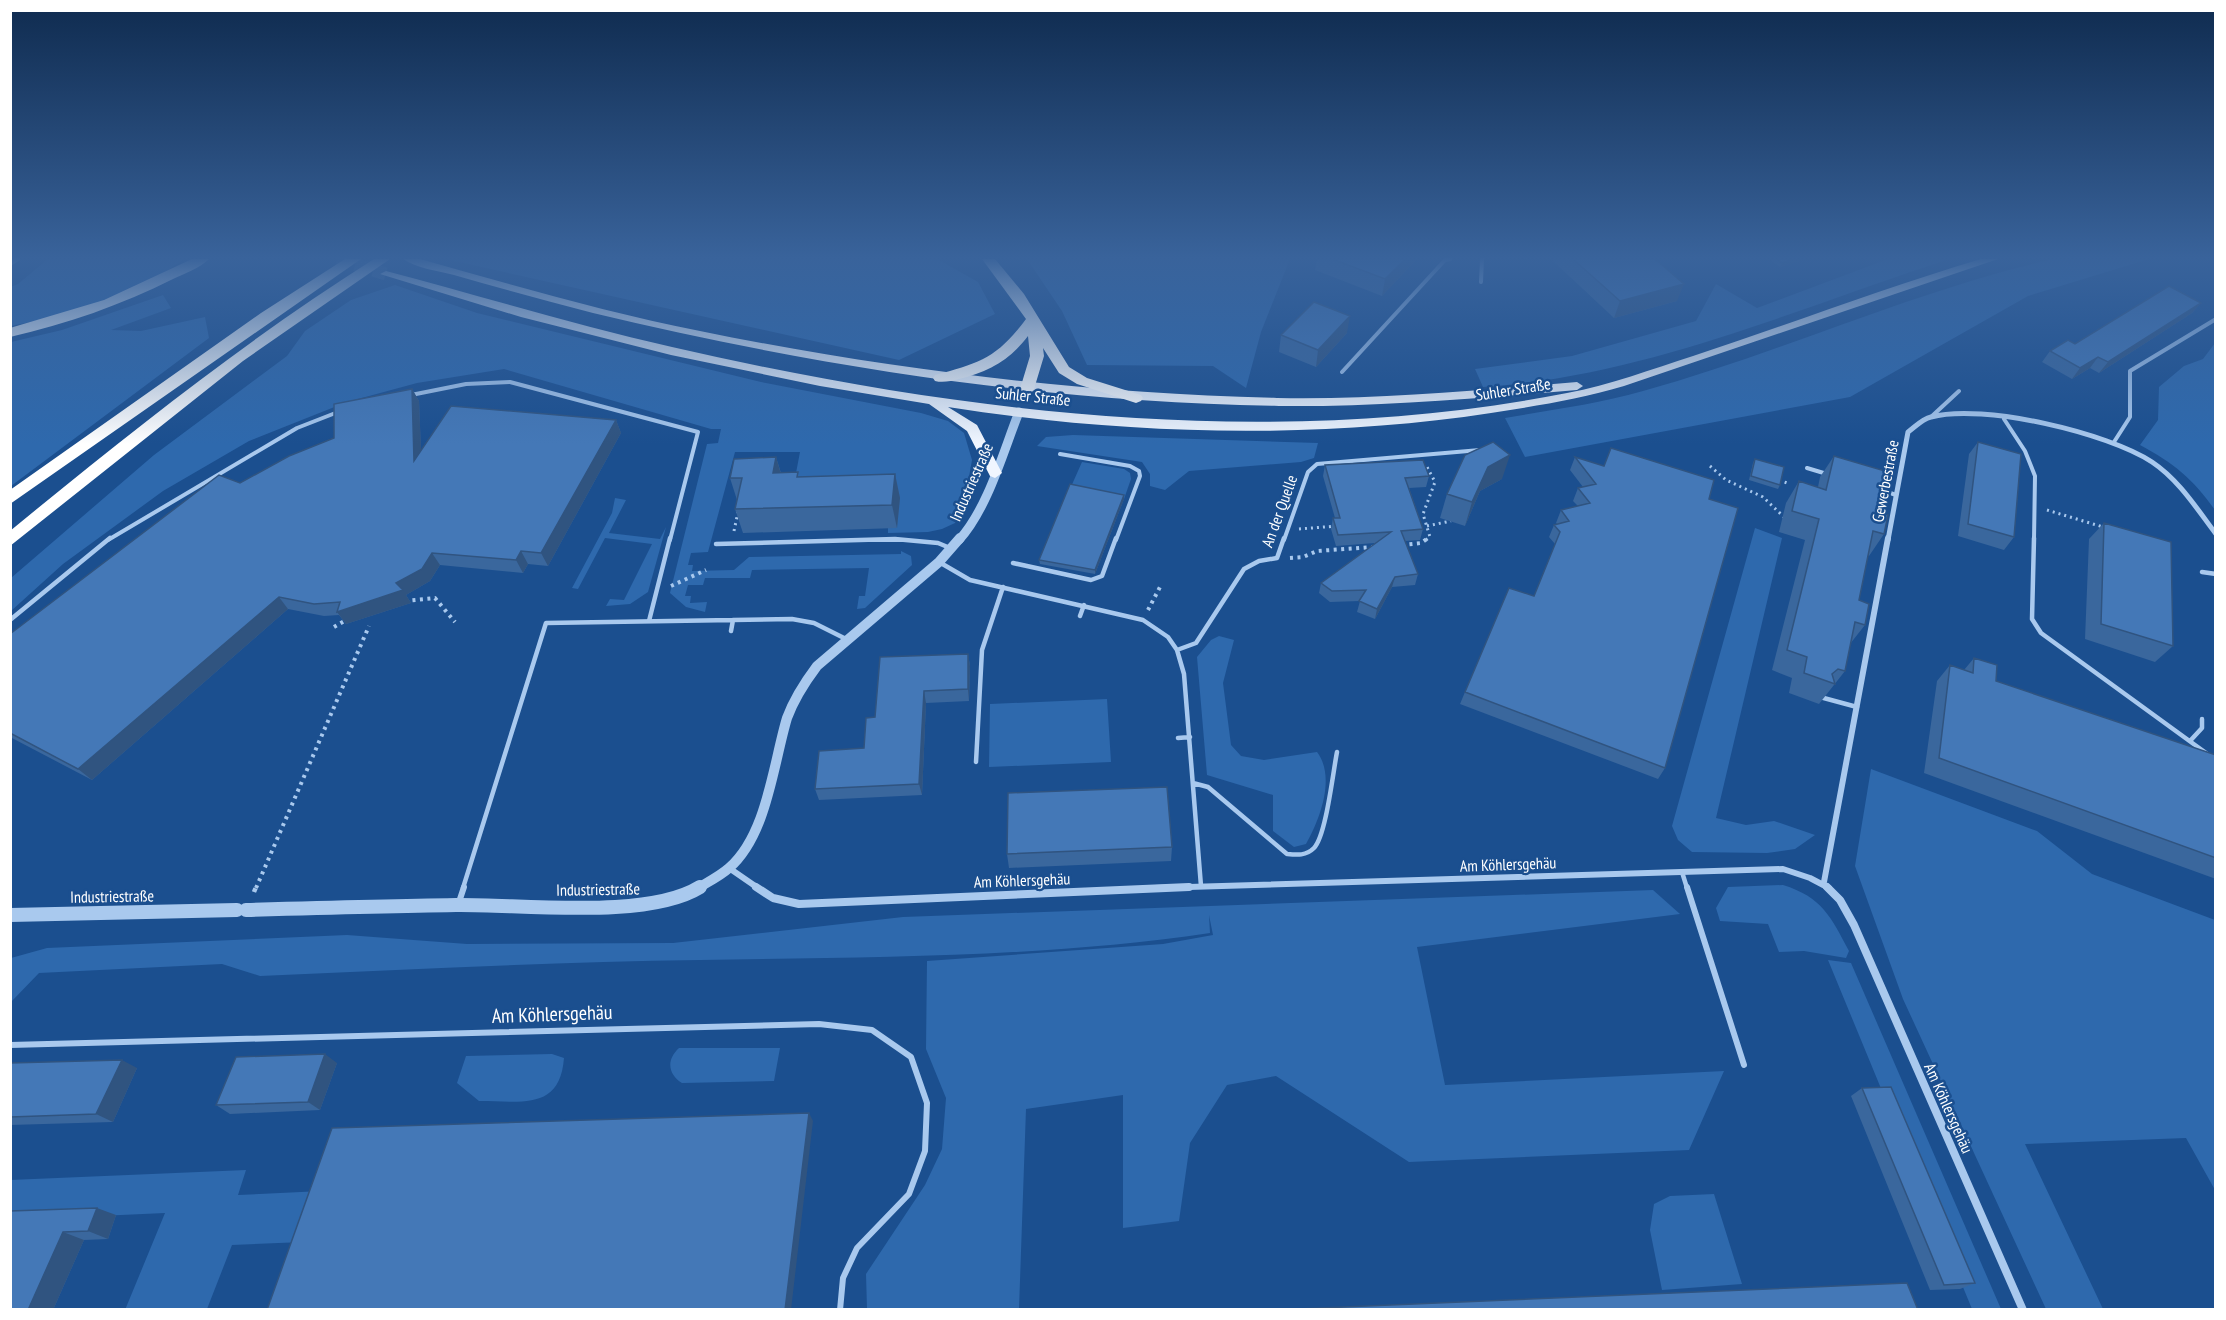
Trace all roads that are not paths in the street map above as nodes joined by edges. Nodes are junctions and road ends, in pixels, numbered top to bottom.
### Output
1 (1032, 320) junction
2 (55, 321) edge
3 (260, 321) edge
4 (291, 321) edge
5 (546, 321) edge
6 (643, 321) edge
7 (1389, 321) edge
8 (1809, 321) edge
9 (2213, 321) edge
10 (10, 333) edge
11 (1686, 362) junction
12 (1342, 372) dead end
13 (939, 378) junction
14 (1027, 389) junction
15 (1959, 391) dead end
16 (407, 396) edge
17 (1136, 398) junction
18 (927, 399) junction
19 (349, 409) edge
20 (1019, 411) junction
21 (1930, 417) junction
22 (2004, 418) junction
23 (95, 441) junction
24 (2114, 442) junction
25 (1482, 450) edge
26 (1060, 454) dead end
27 (1807, 468) dead end
28 (995, 473) junction
29 (1830, 474) edge
30 (1879, 482) edge
31 (1865, 484) edge
32 (1896, 495) junction
33 (10, 498) edge
34 (10, 511) edge
35 (2216, 534) edge
36 (10, 540) edge
37 (716, 544) dead end
38 (953, 549) junction
39 (939, 562) junction
40 (1013, 563) dead end
41 (2202, 572) dead end
42 (2216, 574) edge
43 (1003, 587) junction
44 (1084, 605) junction
45 (716, 611) dead end
46 (1080, 616) dead end
47 (10, 620) edge
48 (714, 620) junction
49 (733, 620) junction
50 (649, 621) junction
51 (987, 628) junction
52 (994, 629) dead end
53 (731, 631) dead end
54 (846, 639) junction
55 (974, 648) dead end
56 (982, 650) junction
57 (1177, 650) junction
58 (1820, 697) edge
59 (1857, 707) junction
60 (2202, 719) dead end
61 (1190, 737) junction
62 (1178, 738) dead end
63 (2190, 741) junction
64 (1337, 752) dead end
65 (2211, 758) edge
66 (976, 762) dead end
67 (1194, 783) junction
68 (729, 868) junction
69 (1682, 872) junction
70 (1824, 882) junction
71 (1201, 886) junction
72 (458, 905) junction
73 (10, 915) edge
74 (10, 1045) edge
75 (1744, 1065) dead end
76 (840, 1310) edge
77 (2023, 1310) edge

1 - 13 highway
1 - 14 highway
1 - 17 highway
2 - 10 highway
3 - 23 highway
4 - 36 highway
5 - 18 main road, Suhler Straße
6 - 13 main road, Suhler Straße
7 - 12 lane
8 - 11 main road, Suhler Straße
9 - 24 lane
11 - 17 main road, Suhler Straße
11 - 20 main road, Suhler Straße
13 - 14 main road, Suhler Straße
14 - 17 main road, Suhler Straße
14 - 20 main road
15 - 21 lane
16 - 50 lane
18 - 20 main road, Suhler Straße
18 - 28 main road
19 - 47 lane
20 - 28 street, Industriestraße
21 - 22 street
21 - 32 street, Gewerbestraße
22 - 24 street
22 - 63 lane
23 - 33 highway
23 - 34 highway
24 - 35 street
25 - 57 lane, An der Quelle
26 - 40 lane
27 - 29 lane
28 - 38 street, Industriestraße
30 - 32 lane
31 - 32 lane
32 - 59 street, Gewerbestraße
37 - 38 lane
38 - 39 street, Industriestraße
39 - 43 lane
39 - 54 street, Industriestraße
41 - 42 lane
43 - 44 lane
43 - 51 lane
44 - 46 lane
44 - 57 lane
45 - 48 lane
48 - 49 lane
48 - 50 lane
49 - 53 lane
49 - 54 lane
50 - 72 lane
51 - 52 lane
51 - 56 lane
54 - 68 street, Industriestraße
55 - 56 lane
56 - 66 lane
57 - 61 lane
58 - 59 lane
59 - 70 street, Gewerbestraße
60 - 63 lane
61 - 62 lane
61 - 67 lane
63 - 65 lane
64 - 67 lane
67 - 71 lane
68 - 71 street, Am Köhlersgehäu
68 - 72 street, Industriestraße
69 - 70 street, Am Köhlersgehäu
69 - 71 street, Am Köhlersgehäu
69 - 75 lane
70 - 77 street, Am Köhlersgehäu
72 - 73 street, Industriestraße
74 - 76 lane, Am Köhlersgehäu

